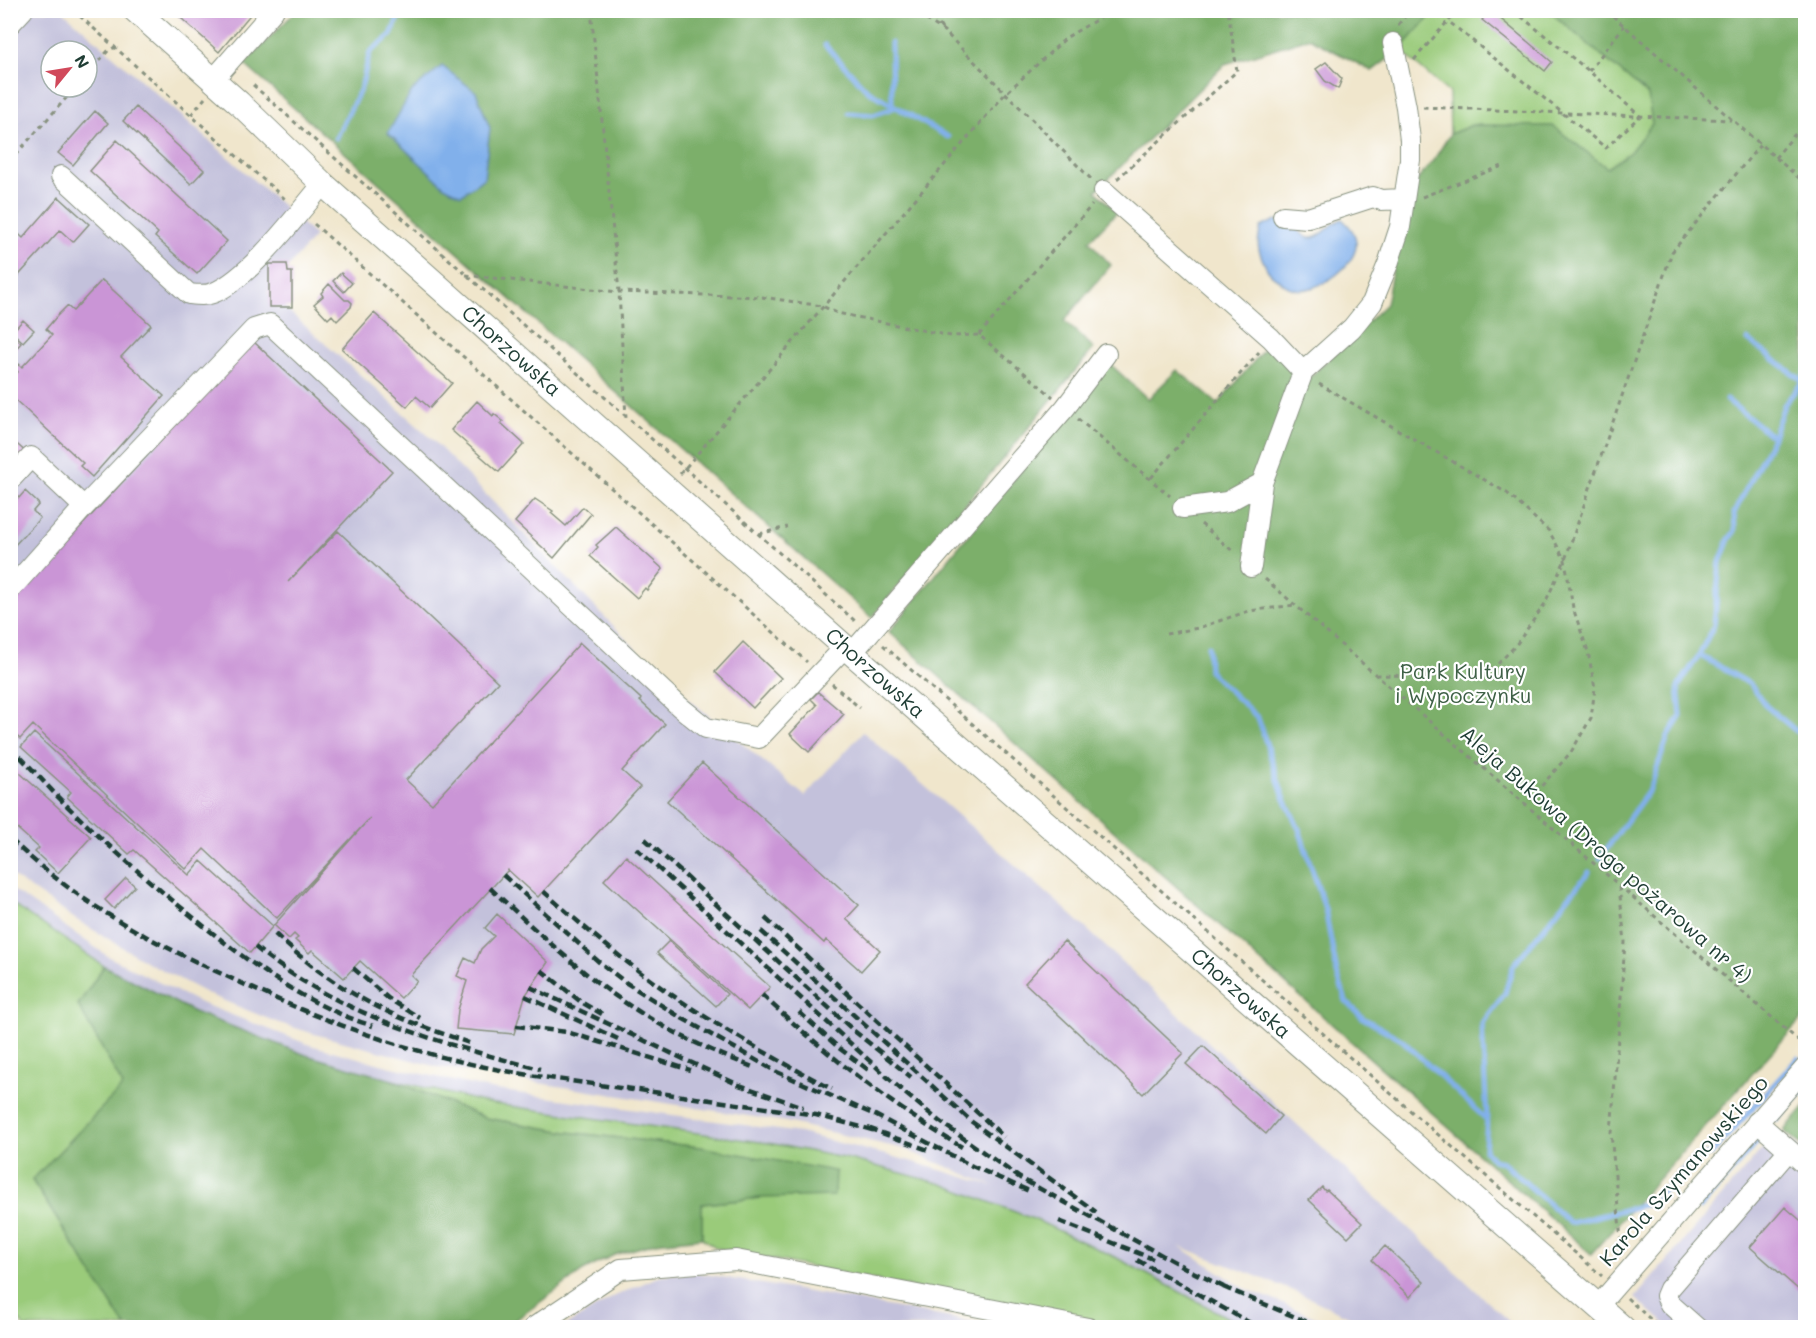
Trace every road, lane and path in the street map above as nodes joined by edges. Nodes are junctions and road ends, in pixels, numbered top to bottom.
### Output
1 (23, 10) edge
2 (73, 10) edge
3 (135, 10) edge
4 (274, 10) edge
5 (591, 10) edge
6 (911, 10) edge
7 (929, 10) edge
8 (1113, 10) edge
9 (1228, 10) edge
10 (1457, 10) edge
11 (1513, 10) edge
12 (1606, 10) edge
13 (1448, 21) junction
14 (10, 24) edge
15 (1624, 26) junction
16 (944, 32) junction
17 (1393, 43) dead end
18 (115, 48) junction
19 (99, 61) edge
20 (1589, 71) junction
21 (1400, 78) junction
22 (215, 80) junction
23 (1005, 94) junction
24 (65, 99) edge
25 (1406, 107) junction
26 (1560, 112) junction
27 (191, 115) junction
28 (1640, 116) junction
29 (1731, 120) junction
30 (1806, 121) edge
31 (1760, 145) junction
32 (1775, 158) junction
33 (10, 161) edge
34 (1504, 165) dead end
35 (61, 176) dead end
36 (323, 184) junction
37 (1806, 184) edge
38 (1104, 191) junction
39 (1404, 202) junction
40 (300, 212) junction
41 (1283, 216) dead end
42 (465, 274) junction
43 (619, 292) junction
44 (822, 306) junction
45 (979, 335) junction
46 (1271, 338) junction
47 (1106, 354) dead end
48 (1303, 372) junction
49 (1065, 408) junction
50 (626, 418) junction
51 (685, 468) junction
52 (678, 476) dead end
53 (10, 480) edge
54 (1262, 483) junction
55 (84, 507) junction
56 (1183, 508) dead end
57 (787, 527) dead end
58 (759, 534) junction
59 (1565, 560) junction
60 (1251, 567) joint
61 (10, 590) edge
62 (1295, 605) junction
63 (870, 634) junction
64 (1166, 634) dead end
65 (848, 650) junction
66 (820, 674) junction
67 (1374, 675) junction
68 (860, 708) dead end
69 (1525, 805) junction
70 (1619, 887) junction
71 (1806, 1047) edge
72 (1806, 1067) edge
73 (1757, 1122) junction
74 (1789, 1150) junction
75 (1806, 1165) edge
76 (1620, 1282) junction
77 (1598, 1306) junction
78 (533, 1328) edge
79 (1088, 1328) edge
80 (1623, 1328) edge
81 (1660, 1328) edge
82 (1697, 1328) edge

1 - 14 street
2 - 18 path
3 - 22 main road, Chorzowska
4 - 22 street
5 - 43 path
6 - 16 path
7 - 16 path
8 - 23 path
9 - 38 path
10 - 13 path
11 - 20 path
12 - 15 path
13 - 21 path
13 - 26 path
15 - 20 path
15 - 29 path
16 - 23 path
17 - 21 street
18 - 19 path
18 - 27 path
20 - 28 path
21 - 25 street
22 - 27 path
22 - 36 main road, Chorzowska
22 - 42 path
23 - 38 path
23 - 44 path
24 - 33 path
25 - 26 path
25 - 39 street
26 - 28 path
26 - 28 path
27 - 40 path
28 - 29 path
29 - 31 path
30 - 32 path
31 - 32 path
31 - 59 path
32 - 37 path
34 - 39 path
35 - 40 street
36 - 40 street
36 - 65 main road, Chorzowska
38 - 45 path
38 - 46 street
39 - 41 street
39 - 48 street
40 - 66 path
42 - 43 path
42 - 50 path
43 - 44 path
43 - 50 path
44 - 45 path
44 - 51 path
45 - 49 path
46 - 48 street
46 - 49 path
47 - 49 street
48 - 54 street
48 - 59 path
49 - 63 street
50 - 51 path
51 - 52 path
51 - 58 path
53 - 55 street
54 - 56 street
54 - 60 street
55 - 61 street
55 - 66 street
57 - 58 path
58 - 63 path
59 - 67 path
59 - 69 path
60 - 62 path, Aleja Bukowa (Droga pożarowa nr 4)
62 - 64 path
62 - 67 path, Aleja Bukowa (Droga pożarowa nr 4)
63 - 65 street
63 - 76 path
65 - 66 street
65 - 77 main road, Chorzowska
66 - 68 path
67 - 69 path, Aleja Bukowa (Droga pożarowa nr 4)
69 - 70 path, Aleja Bukowa (Droga pożarowa nr 4)
70 - 71 path, Aleja Bukowa (Droga pożarowa nr 4)
70 - 76 path
72 - 73 street, Karola Szymanowskiego
73 - 74 street
73 - 76 street, Karola Szymanowskiego
74 - 75 street
74 - 82 street
76 - 77 street, Karola Szymanowskiego
76 - 81 path
77 - 80 main road, Chorzowska
78 - 79 street

